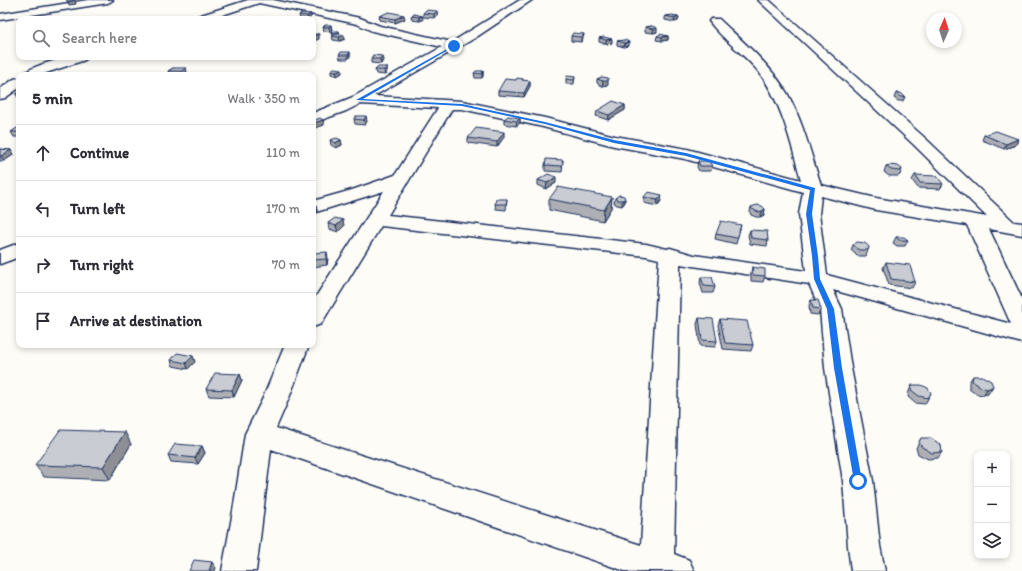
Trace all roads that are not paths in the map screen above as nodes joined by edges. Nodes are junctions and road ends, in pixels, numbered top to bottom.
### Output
1 (108, 0) edge
2 (258, 0) edge
3 (763, 0) edge
4 (520, 1) edge
5 (208, 16) edge
6 (0, 17) edge
7 (715, 20) dead end
8 (454, 46) junction
9 (72, 60) edge
10 (36, 72) edge
11 (16, 84) edge
12 (0, 95) edge
13 (358, 100) junction
14 (447, 105) junction
15 (316, 117) edge
16 (402, 178) junction
17 (813, 189) junction
18 (316, 206) edge
19 (375, 219) junction
20 (975, 221) junction
21 (1015, 228) edge
22 (16, 251) edge
23 (16, 253) edge
24 (670, 254) junction
25 (0, 259) edge
26 (817, 279) junction
27 (316, 314) edge
28 (1022, 323) edge
29 (1022, 335) edge
30 (296, 348) edge
31 (259, 434) junction
32 (667, 568) edge
33 (239, 571) edge
34 (868, 571) edge

1 - 6 street
2 - 5 street
2 - 8 street
3 - 21 street
4 - 8 street
7 - 17 street
8 - 13 street
9 - 10 street
11 - 12 street
13 - 14 street
13 - 15 street
14 - 16 street
14 - 17 street
16 - 18 street
16 - 19 street
17 - 20 street
17 - 26 street
19 - 24 street
19 - 27 street
20 - 21 street
20 - 28 street
22 - 25 street
23 - 25 street
24 - 26 street
24 - 32 street
26 - 29 street
26 - 34 street
30 - 31 street
31 - 32 street
31 - 33 street

